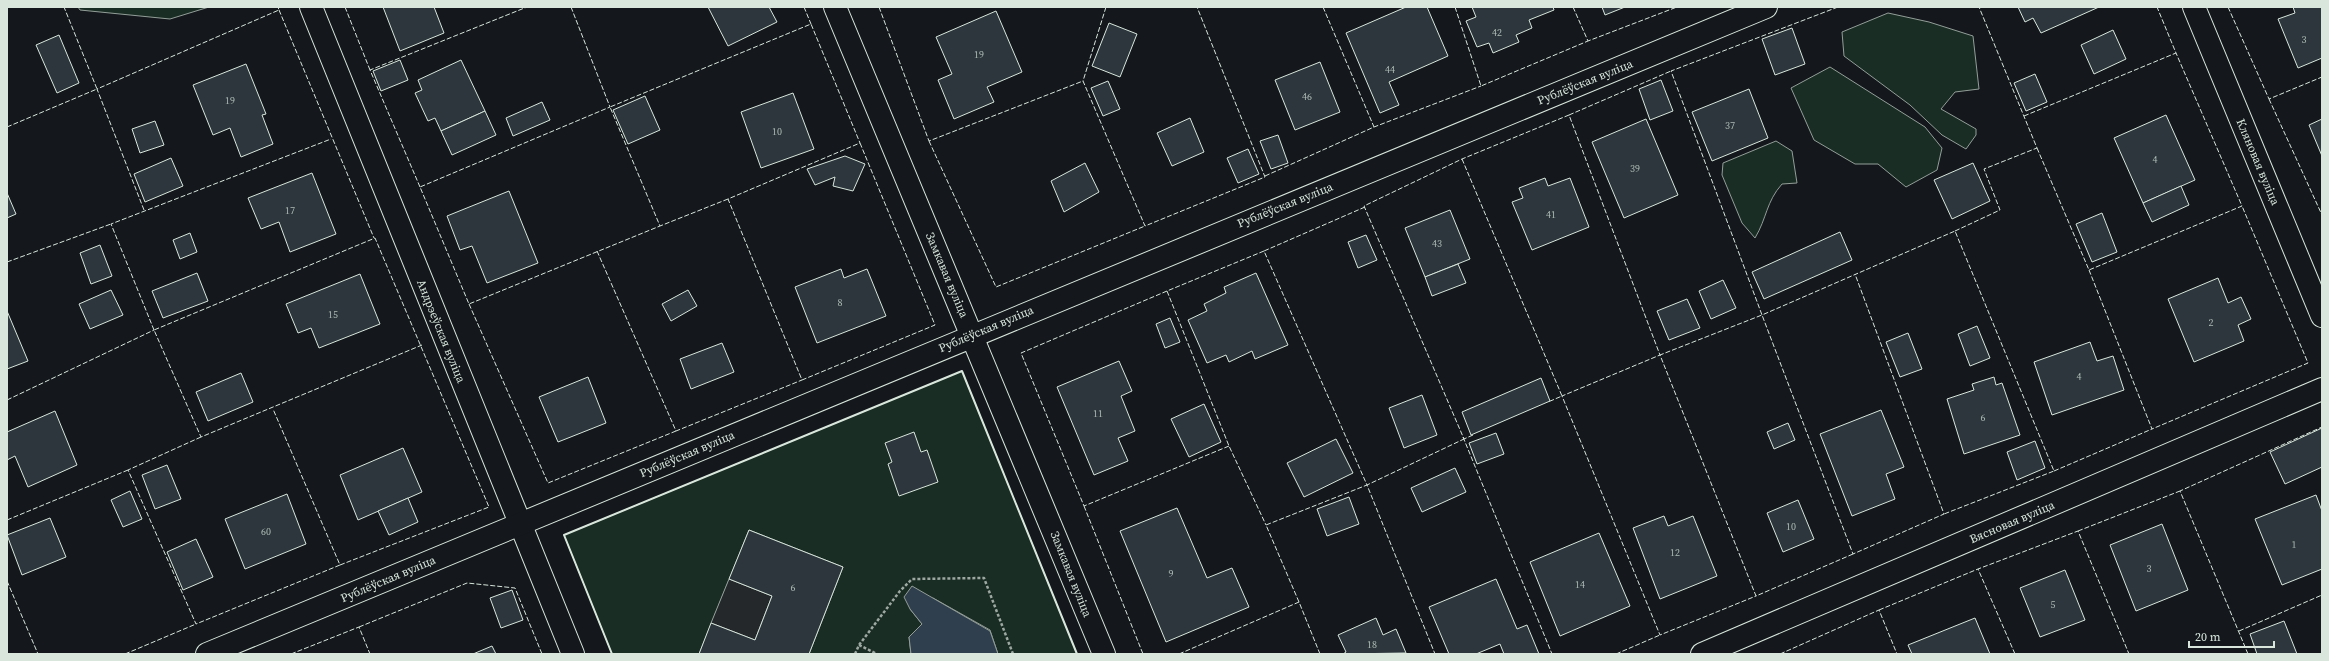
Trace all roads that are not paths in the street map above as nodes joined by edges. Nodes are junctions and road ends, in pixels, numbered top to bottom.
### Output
1 (311, 7) edge
2 (835, 7) edge
3 (1766, 7) edge
4 (2194, 7) edge
5 (2322, 316) edge
6 (972, 335) junction
7 (2322, 389) edge
8 (520, 524) junction
9 (207, 654) edge
10 (573, 654) edge
11 (1104, 654) edge
12 (1702, 654) edge

1 - 8 street, Андрэеўская вуліца
2 - 6 street, Замкавая вуліца
3 - 6 street, Рублёўская вуліца
4 - 5 street, Кляновая вуліца
6 - 8 street, Рублёўская вуліца
6 - 11 street, Замкавая вуліца
7 - 12 street, Вясновая вуліца
8 - 9 street, Рублёўская вуліца
8 - 10 street, Андрэеўская вуліца

